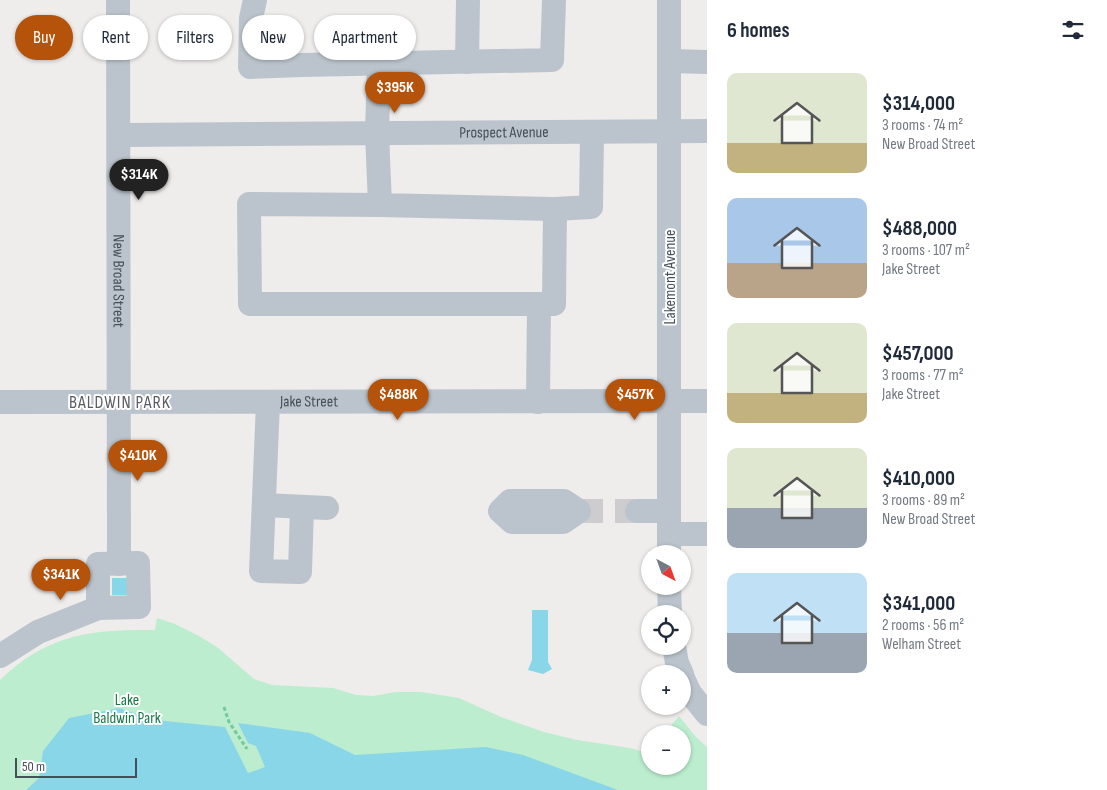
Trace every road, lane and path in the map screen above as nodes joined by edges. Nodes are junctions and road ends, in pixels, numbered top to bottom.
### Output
1 (118, 0) edge
2 (255, 0) edge
3 (468, 0) edge
4 (554, 0) edge
5 (670, 0) edge
6 (670, 61) junction
7 (467, 62) junction
8 (707, 62) edge
9 (379, 63) junction
10 (707, 131) edge
11 (592, 132) junction
12 (670, 132) junction
13 (378, 133) junction
14 (120, 135) junction
15 (380, 206) junction
16 (555, 209) junction
17 (539, 304) junction
18 (118, 401) junction
19 (707, 401) edge
20 (0, 402) edge
21 (268, 402) junction
22 (538, 402) junction
23 (670, 402) junction
24 (264, 505) junction
25 (302, 507) junction
26 (327, 508) dead end
27 (637, 511) tunnel mouth
28 (670, 511) junction
29 (707, 534) edge
30 (669, 544) edge
31 (119, 564) junction
32 (98, 608) junction
33 (0, 656) edge
34 (691, 694) edge
35 (224, 707) dead end
36 (707, 714) edge
37 (247, 749) dead end

1 - 14 street, New Broad Street
2 - 9 street
3 - 7 street
4 - 7 street
5 - 6 street, Lakemont Avenue
6 - 8 street
6 - 12 street, Lakemont Avenue
7 - 9 street
9 - 13 street
10 - 12 street, Prospect Avenue
11 - 12 street, Prospect Avenue
11 - 13 street, Prospect Avenue
11 - 16 street
12 - 23 street, Lakemont Avenue
13 - 14 street, Prospect Avenue
13 - 15 street
14 - 18 street, New Broad Street
15 - 16 street
15 - 17 street
16 - 17 street
17 - 22 street
18 - 20 street, Jake Street
18 - 21 street, Jake Street
18 - 31 street, New Broad Street
19 - 23 street, Jake Street
21 - 22 street, Jake Street
21 - 24 street
22 - 23 street, Jake Street
23 - 28 street, Lakemont Avenue
24 - 25 street
24 - 25 street
25 - 26 street
27 - 28 street
28 - 30 street, Lakemont Avenue
29 - 30 street
31 - 32 street
31 - 32 street
32 - 33 street
34 - 36 street
35 - 37 path

